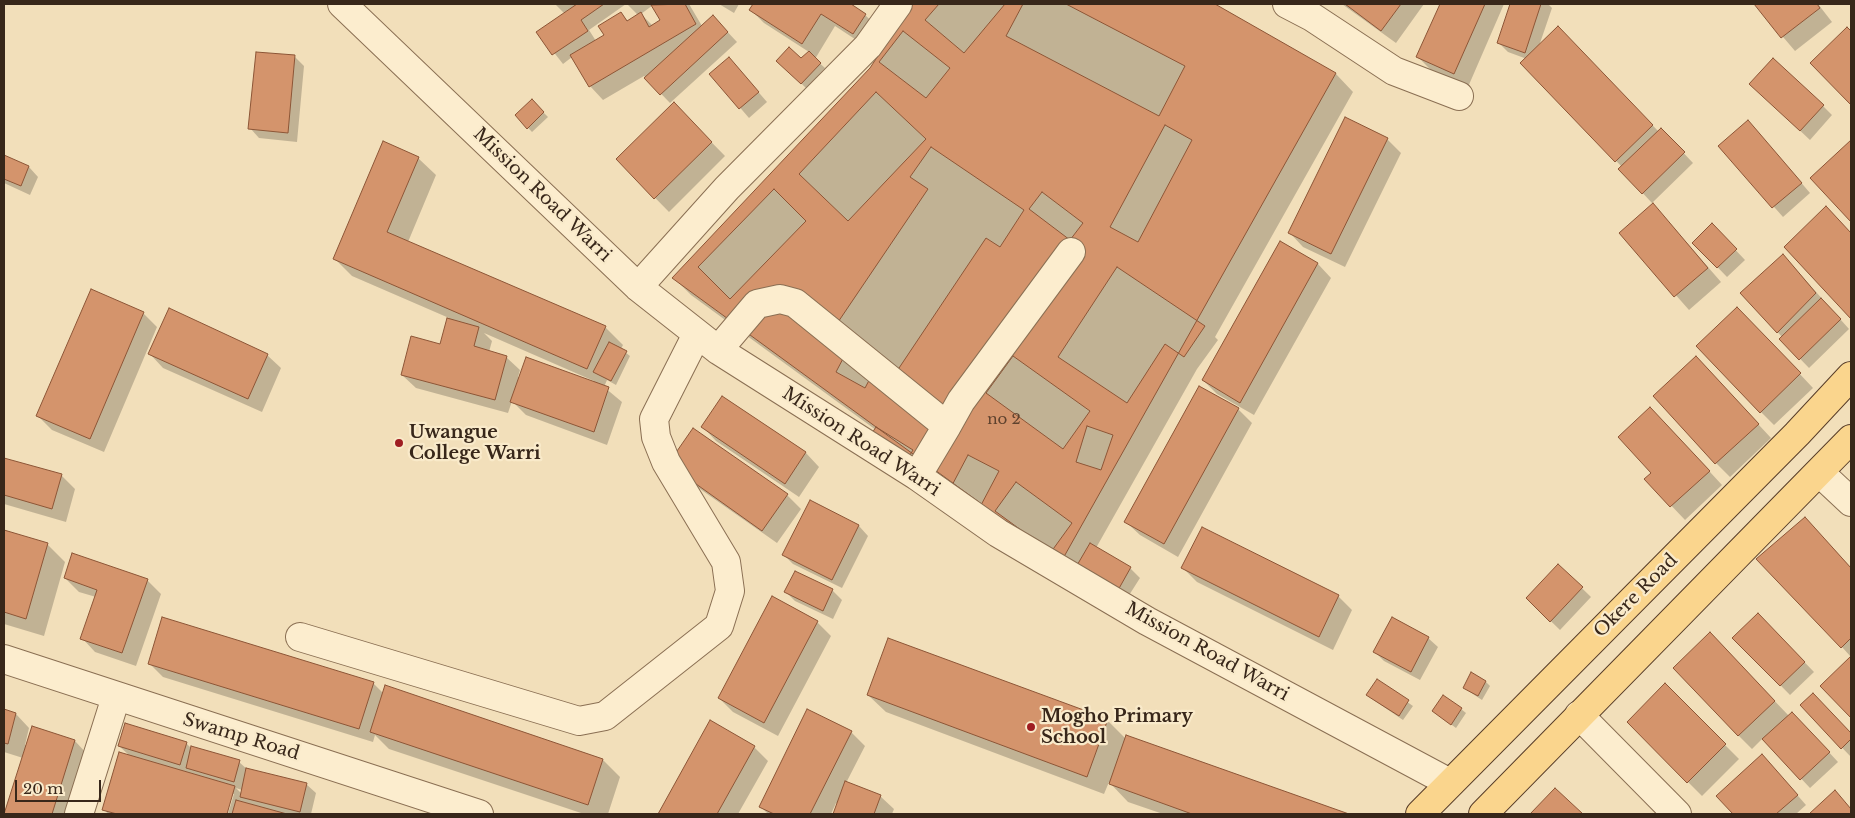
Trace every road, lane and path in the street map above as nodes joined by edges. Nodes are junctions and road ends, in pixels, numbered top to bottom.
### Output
1 (342, 4) edge
2 (898, 4) edge
3 (1287, 4) edge
4 (1315, 10) edge
5 (1459, 96) dead end
6 (1071, 252) dead end
7 (638, 287) junction
8 (708, 342) junction
9 (1851, 376) edge
10 (947, 426) junction
11 (1851, 439) edge
12 (1820, 473) junction
13 (917, 476) junction
14 (1851, 502) edge
15 (300, 637) dead end
16 (4, 658) edge
17 (116, 697) junction
18 (1579, 715) junction
19 (1450, 783) junction
20 (79, 814) edge
21 (480, 814) edge
22 (1420, 814) edge
23 (1483, 814) edge
24 (1677, 814) edge

1 - 7 street, Mission Road Warri
2 - 7 street
3 - 4 street
4 - 5 street
6 - 10 street
7 - 8 street, Mission Road Warri
8 - 10 street
8 - 13 street, Mission Road Warri
8 - 15 street
9 - 19 main road, Okere Road
10 - 13 street
11 - 12 main road
12 - 14 street
12 - 18 main road
13 - 19 street, Mission Road Warri
16 - 17 street, Swamp Road
17 - 20 street
17 - 21 street, Swamp Road
18 - 23 main road
18 - 24 street
19 - 22 main road, Okere Road

